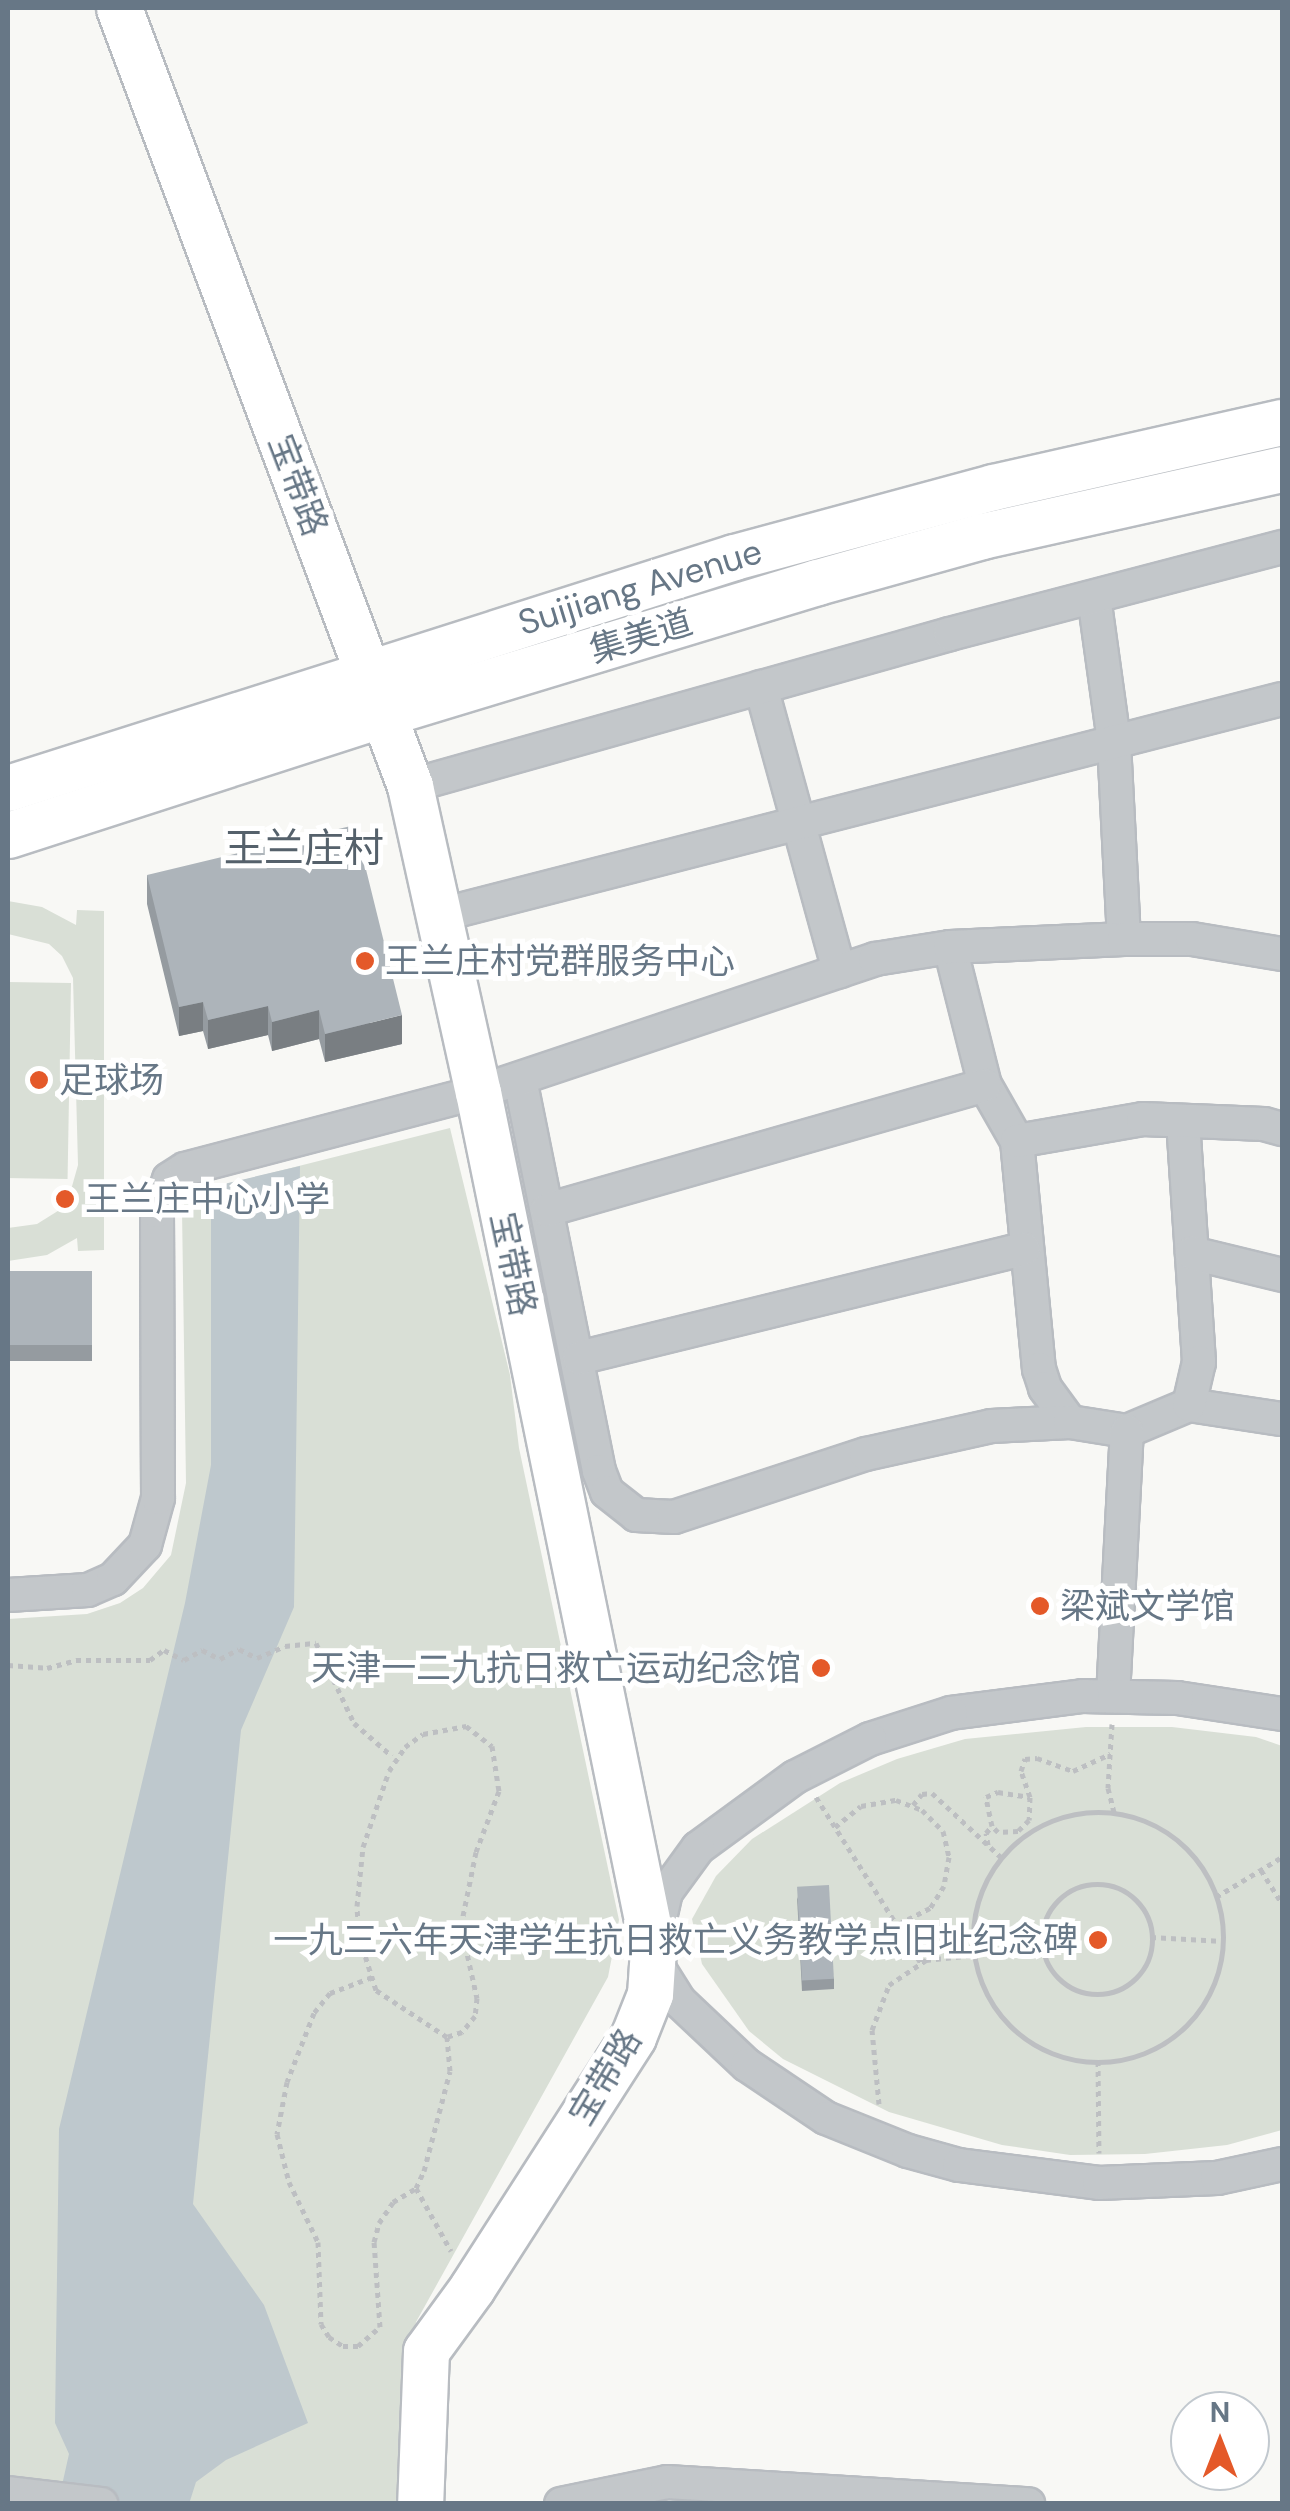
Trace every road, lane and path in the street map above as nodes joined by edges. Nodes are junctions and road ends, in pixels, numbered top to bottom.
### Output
1 (119, 8) edge
2 (1282, 422) edge
3 (1282, 469) edge
4 (1282, 547) edge
5 (1094, 596) junction
6 (761, 688) junction
7 (378, 692) junction
8 (1282, 699) edge
9 (1114, 742) junction
10 (410, 786) junction
11 (8, 788) edge
12 (800, 822) junction
13 (8, 835) edge
14 (440, 915) junction
15 (1124, 939) junction
16 (950, 947) junction
17 (1282, 954) edge
18 (839, 971) junction
19 (499, 1085) junction
20 (985, 1085) junction
21 (1183, 1122) junction
22 (1282, 1129) edge
23 (1016, 1141) junction
24 (547, 1210) junction
25 (1024, 1249) junction
26 (1192, 1253) junction
27 (1282, 1275) edge
28 (578, 1358) junction
29 (1189, 1405) junction
30 (1282, 1419) edge
31 (1070, 1422) junction
32 (1127, 1431) junction
33 (8, 1595) edge
34 (8, 1665) edge
35 (1113, 1696) junction
36 (1282, 1714) edge
37 (1110, 1754) junction
38 (392, 1756) dead end
39 (801, 1774) junction
40 (1030, 1797) junction
41 (913, 1805) junction
42 (1114, 1814) junction
43 (992, 1826) junction
44 (835, 1827) junction
45 (988, 1846) junction
46 (1282, 1857) edge
47 (1002, 1858) junction
48 (1261, 1870) junction
49 (1216, 1896) junction
50 (1282, 1904) edge
51 (897, 1925) junction
52 (974, 1936) junction
53 (1152, 1937) junction
54 (1042, 1938) junction
55 (1223, 1941) junction
56 (653, 1948) junction
57 (975, 1955) junction
58 (921, 1963) junction
59 (372, 1977) junction
60 (447, 2037) junction
61 (1098, 2061) junction
62 (876, 2139) junction
63 (1282, 2164) edge
64 (1099, 2183) junction
65 (416, 2188) junction
66 (472, 2288) junction
67 (8, 2493) edge
68 (101, 2504) edge
69 (420, 2504) edge
70 (561, 2504) edge
71 (1028, 2504) edge

1 - 7 main road, 宝带路
2 - 7 main road, Suijiang Avenue
3 - 7 main road, 集美道
4 - 5 street
5 - 6 street
5 - 9 street
6 - 10 street
6 - 12 street
7 - 10 main road, 宝带路
7 - 11 main road, Suijiang Avenue
7 - 13 main road, 集美道
8 - 9 street
9 - 12 street
9 - 15 street
10 - 14 main road, 宝带路
12 - 14 street
12 - 18 street
14 - 19 main road, 宝带路
15 - 16 street
15 - 17 street
16 - 18 street
16 - 20 street
18 - 19 street
19 - 24 street
19 - 33 street
19 - 56 main road, 宝带路
20 - 23 street
20 - 24 street
21 - 22 street
21 - 23 street
21 - 26 street
23 - 25 street
24 - 28 street
25 - 28 street
25 - 31 street
26 - 27 street
26 - 29 street
28 - 31 street
29 - 30 street
29 - 32 street
31 - 32 street
32 - 35 street
34 - 38 path
35 - 36 street
35 - 37 path
35 - 39 street
37 - 40 path
37 - 42 path
39 - 44 path
39 - 56 street
40 - 43 path
40 - 43 path
41 - 44 path
41 - 45 path
41 - 51 path
42 - 47 path
42 - 49 path
43 - 45 path
44 - 51 path
45 - 47 path
46 - 48 path
47 - 52 path
48 - 49 path
48 - 50 path
49 - 55 path
51 - 58 path
52 - 54 path
52 - 57 path
53 - 54 path
53 - 54 path
53 - 55 path
55 - 61 path
56 - 62 street
56 - 66 main road, 宝带路
57 - 58 path
57 - 61 path
58 - 62 path
59 - 60 path
59 - 60 path
59 - 65 path
60 - 65 path
61 - 64 path
62 - 64 street
63 - 64 street
65 - 66 path
66 - 69 main road, 宝带路
67 - 68 street
70 - 71 street

